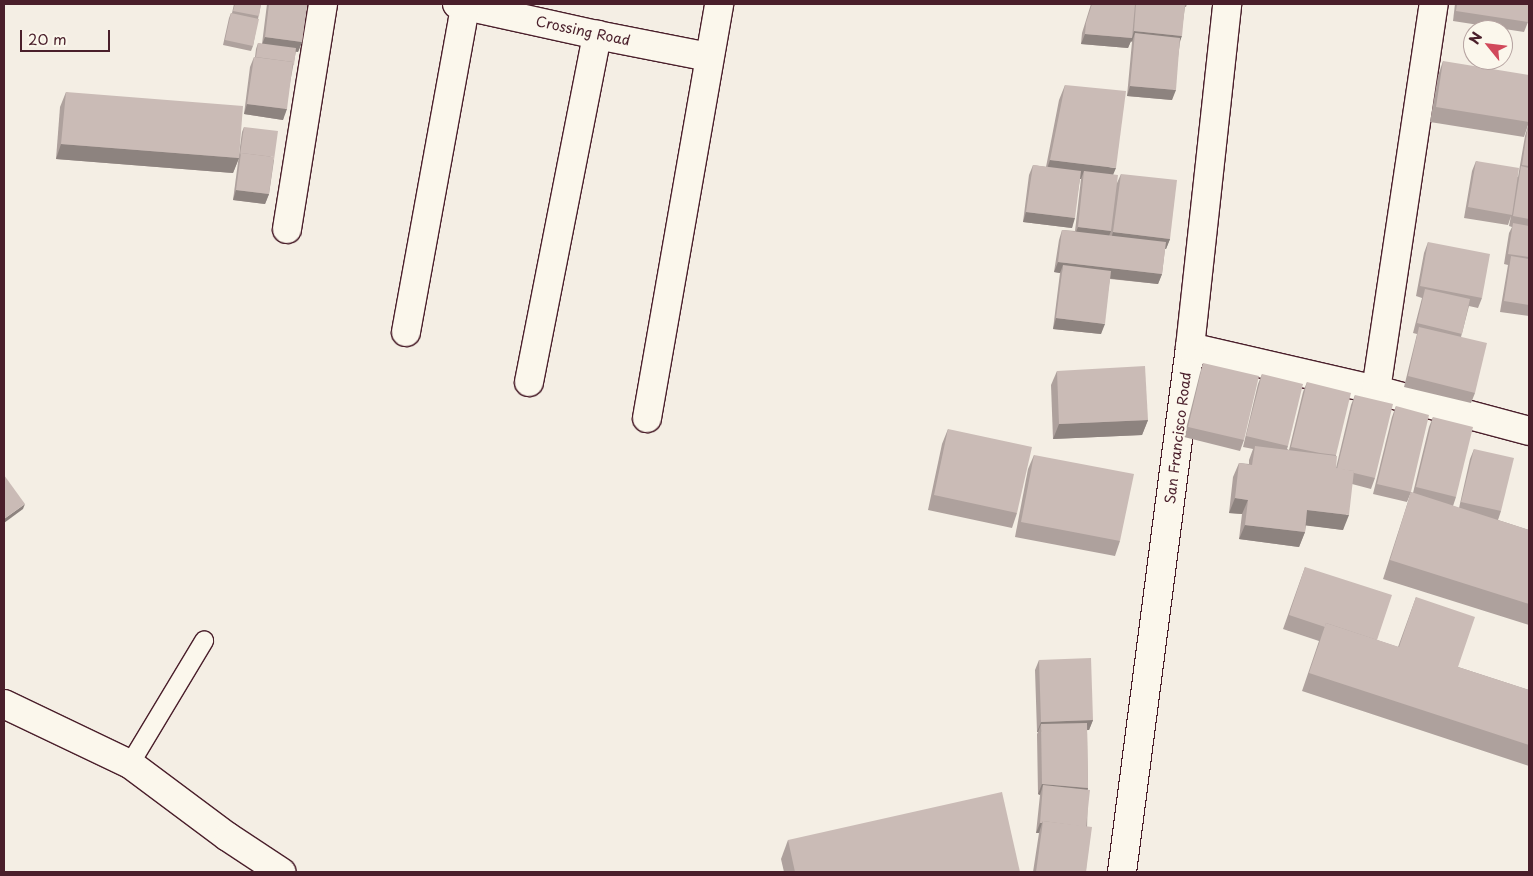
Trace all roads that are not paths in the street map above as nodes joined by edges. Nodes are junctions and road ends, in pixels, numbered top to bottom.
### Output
1 (323, 4) edge
2 (719, 4) edge
3 (1227, 4) edge
4 (1434, 4) edge
5 (461, 5) edge
6 (508, 9) edge
7 (597, 35) junction
8 (710, 57) junction
9 (287, 229) dead end
10 (406, 332) dead end
11 (1190, 347) junction
12 (529, 382) dead end
13 (1376, 390) junction
14 (647, 418) dead end
15 (1529, 431) edge
16 (204, 641) dead end
17 (4, 704) edge
18 (130, 764) junction
19 (281, 872) edge
20 (1122, 872) edge

1 - 9 street
2 - 8 street
3 - 11 street, San Francisco Road
4 - 13 street
5 - 6 street, Crossing Road
5 - 10 street
6 - 7 street, Crossing Road
7 - 8 street, Crossing Road
7 - 12 street
8 - 14 street
11 - 13 street
11 - 20 street, San Francisco Road
13 - 15 street
16 - 18 lane
17 - 18 street
18 - 19 street

